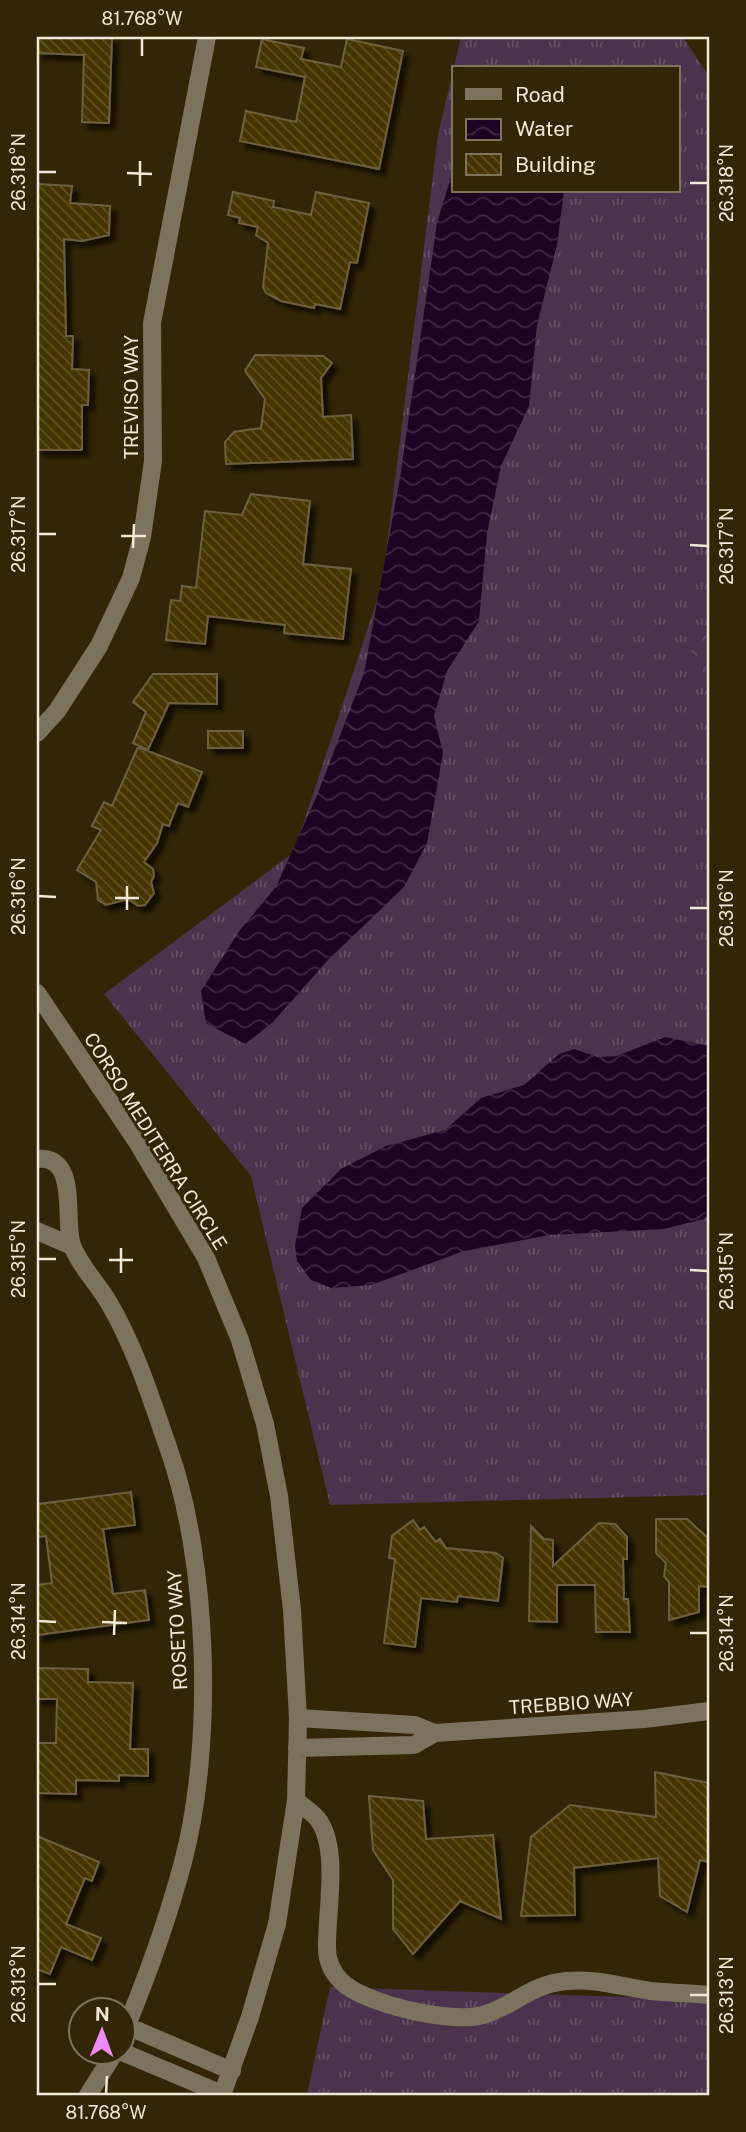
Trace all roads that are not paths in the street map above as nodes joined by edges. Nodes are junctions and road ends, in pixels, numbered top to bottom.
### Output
1 (207, 37) edge
2 (37, 733) edge
3 (37, 993) edge
4 (37, 1159) edge
5 (37, 1231) edge
6 (72, 1246) junction
7 (709, 1711) edge
8 (298, 1718) junction
9 (435, 1733) junction
10 (297, 1748) junction
11 (296, 1800) junction
12 (709, 1995) edge
13 (136, 2004) edge
14 (136, 2035) edge
15 (136, 2058) edge
16 (107, 2066) edge
17 (232, 2071) junction
18 (89, 2095) edge
19 (222, 2095) edge

1 - 2 street, TREVISO WAY
3 - 8 street, CORSO MEDITERRA CIRCLE
4 - 6 street, ROSETO WAY
5 - 6 street
6 - 13 street, ROSETO WAY
7 - 9 street, TREBBIO WAY
8 - 9 street, TREBBIO WAY
8 - 10 street, CORSO MEDITERRA CIRCLE
9 - 10 street, TREBBIO WAY
10 - 11 street, CORSO MEDITERRA CIRCLE
11 - 12 street
11 - 17 street, CORSO MEDITERRA CIRCLE
14 - 17 street, ROSETO WAY
15 - 19 street
16 - 18 street
17 - 19 street, CORSO MEDITERRA CIRCLE

